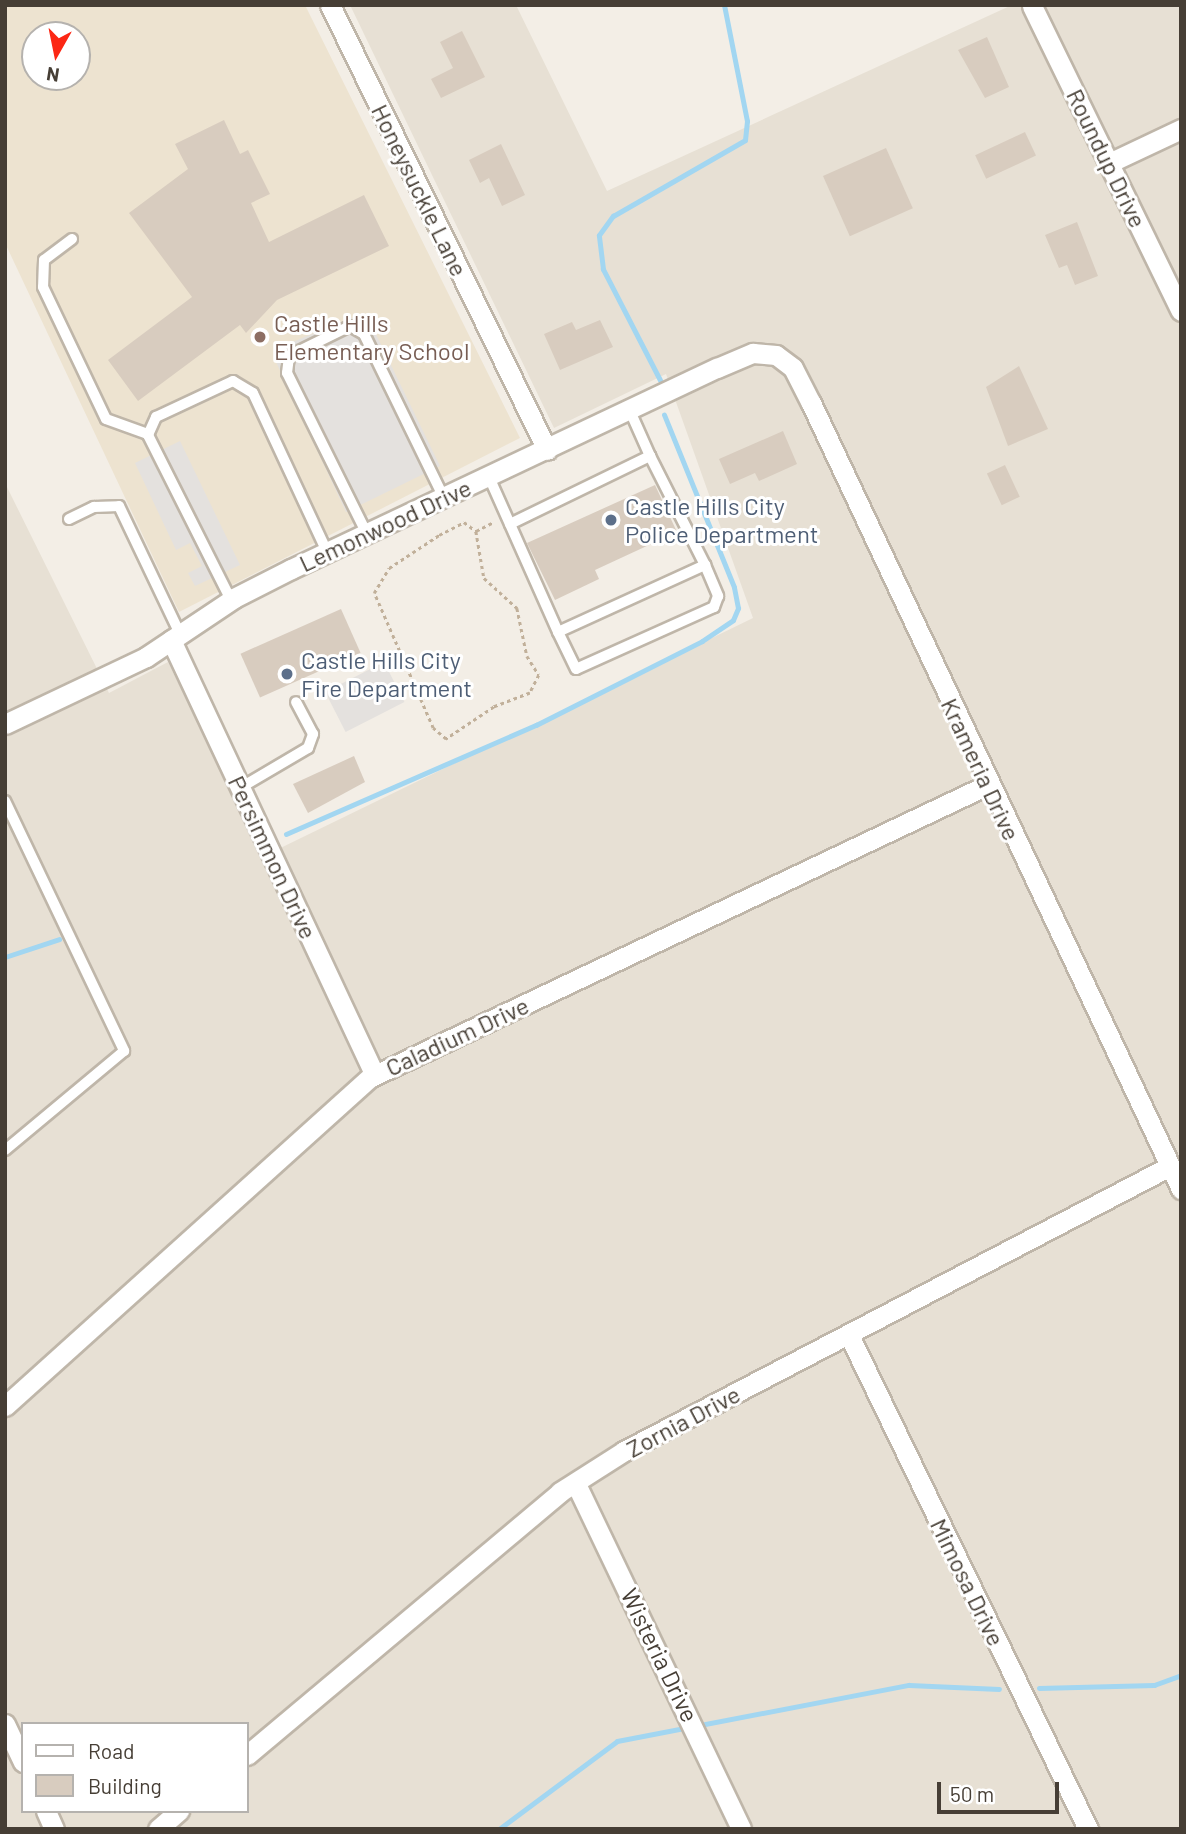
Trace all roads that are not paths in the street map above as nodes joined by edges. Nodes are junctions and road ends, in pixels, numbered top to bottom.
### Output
1 (330, 5) edge
2 (1032, 6) edge
3 (1181, 129) edge
4 (1109, 163) junction
5 (72, 239) dead end
6 (1181, 311) edge
7 (776, 355) joint
8 (630, 411) junction
9 (148, 434) junction
10 (547, 450) junction
11 (650, 456) junction
12 (489, 477) junction
13 (444, 498) junction
14 (69, 519) dead end
15 (508, 520) junction
16 (367, 534) junction
17 (327, 552) junction
18 (705, 565) junction
19 (231, 600) junction
20 (558, 632) junction
21 (175, 637) junction
22 (296, 702) dead end
23 (5, 724) edge
24 (987, 785) junction
25 (240, 788) junction
26 (5, 801) edge
27 (375, 1075) junction
28 (5, 1150) edge
29 (1170, 1166) junction
30 (1181, 1189) edge
31 (849, 1335) junction
32 (5, 1406) edge
33 (576, 1483) junction
34 (5, 1724) edge
35 (248, 1754) edge
36 (21, 1758) edge
37 (47, 1813) edge
38 (177, 1813) edge
39 (54, 1829) edge
40 (158, 1829) edge
41 (741, 1829) edge
42 (1088, 1829) edge

1 - 10 street, Honeysuckle Lane
2 - 4 street, Roundup Drive
3 - 4 street
4 - 6 street, Roundup Drive
5 - 9 lane
7 - 8 street, Lemonwood Drive
7 - 24 street, Krameria Drive
8 - 10 street, Lemonwood Drive
8 - 11 lane
9 - 17 lane
9 - 19 lane
10 - 12 street, Lemonwood Drive
11 - 15 lane
11 - 18 lane
12 - 13 street, Lemonwood Drive
12 - 15 lane
13 - 16 street, Lemonwood Drive
13 - 16 lane
14 - 21 lane
15 - 20 lane
16 - 17 street, Lemonwood Drive
17 - 19 street, Lemonwood Drive
18 - 20 lane
18 - 20 lane
19 - 21 street, Lemonwood Drive
21 - 23 street, Lemonwood Drive
21 - 25 street, Persimmon Drive
22 - 25 lane
24 - 27 street, Caladium Drive
24 - 29 street, Krameria Drive
25 - 27 street, Persimmon Drive
26 - 28 lane
27 - 32 street, Caladium Drive
29 - 30 street, Krameria Drive
29 - 31 street, Zornia Drive
31 - 33 street, Zornia Drive
31 - 42 street, Mimosa Drive
33 - 35 street, Zornia Drive
33 - 41 street, Wisteria Drive
34 - 36 street
37 - 39 street
38 - 40 street

